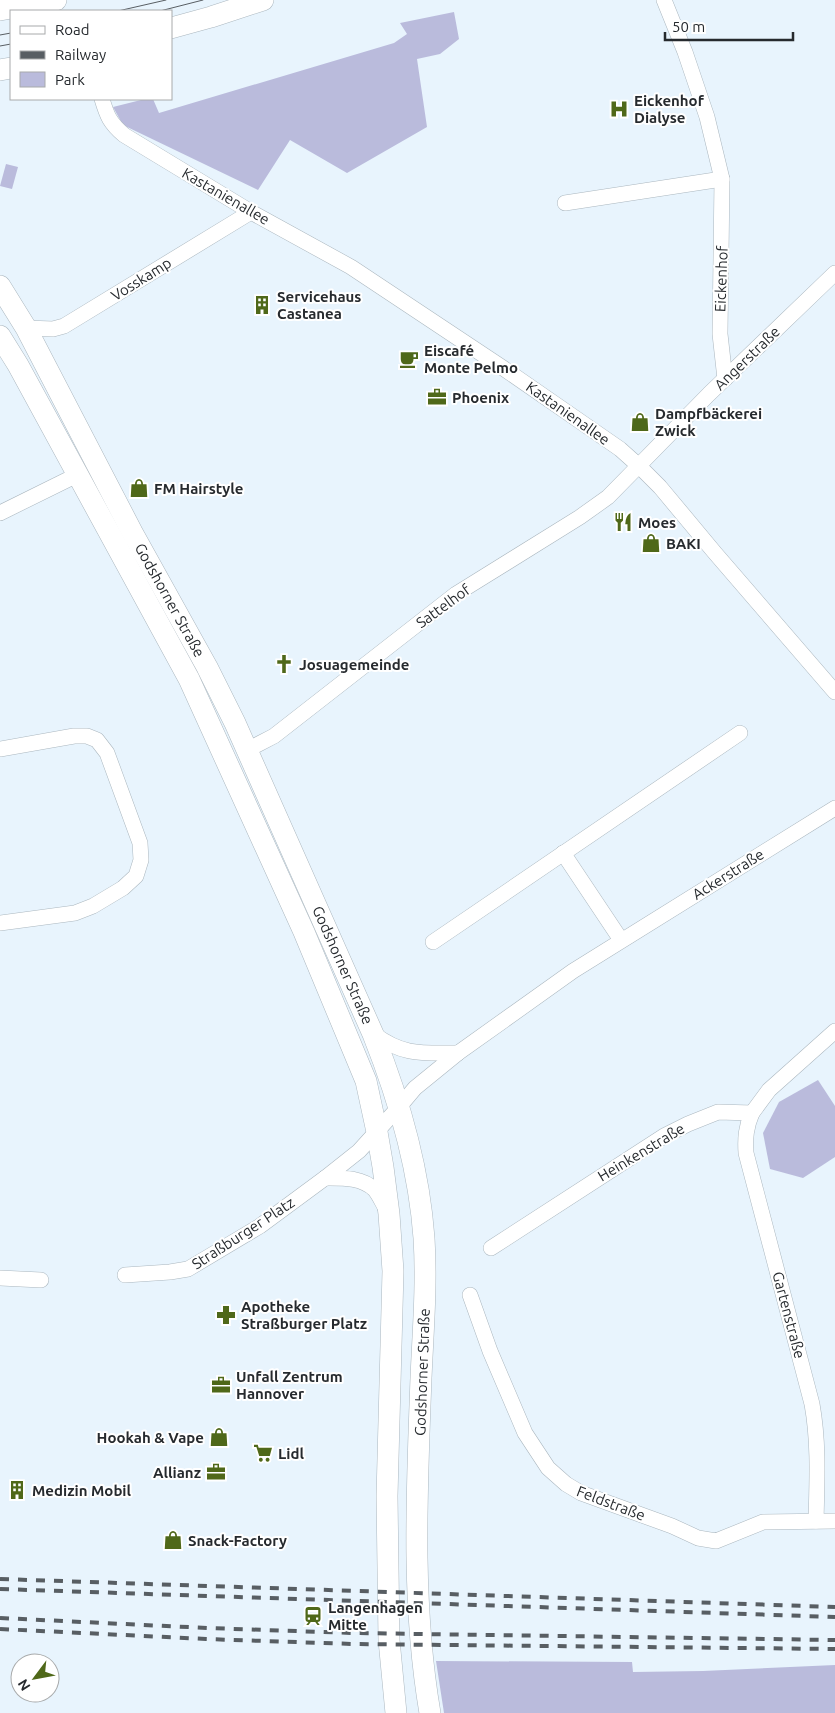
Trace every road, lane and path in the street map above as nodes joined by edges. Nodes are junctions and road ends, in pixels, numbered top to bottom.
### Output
1 (56, 0) edge
2 (263, 0) edge
3 (664, 0) edge
4 (0, 10) edge
5 (172, 28) edge
6 (102, 100) edge
7 (722, 179) junction
8 (566, 203) dead end
9 (251, 212) junction
10 (835, 273) edge
11 (0, 286) edge
12 (26, 328) junction
13 (0, 336) edge
14 (725, 380) junction
15 (640, 466) junction
16 (78, 475) junction
17 (0, 513) edge
18 (835, 692) edge
19 (740, 732) dead end
20 (0, 749) edge
21 (247, 750) junction
22 (835, 808) edge
23 (563, 853) junction
24 (0, 923) edge
25 (621, 940) junction
26 (433, 942) dead end
27 (835, 1031) edge
28 (373, 1034) junction
29 (458, 1053) junction
30 (399, 1107) junction
31 (752, 1113) junction
32 (377, 1132) junction
33 (325, 1178) junction
34 (389, 1214) junction
35 (491, 1248) dead end
36 (125, 1275) dead end
37 (0, 1278) edge
38 (41, 1280) dead end
39 (470, 1295) dead end
40 (816, 1521) junction
41 (835, 1521) edge
42 (396, 1713) edge
43 (430, 1713) edge

1 - 4 main road
2 - 5 main road
3 - 7 street, Eickenhof
6 - 9 street, Kastanienallee
7 - 8 street
7 - 14 street, Eickenhof
9 - 12 street, Vosskamp
9 - 15 street, Kastanienallee
10 - 14 street, Angerstraße
11 - 12 main road, Godshorner Straße
12 - 21 main road, Godshorner Straße
13 - 16 main road, Godshorner Straße
14 - 15 street, Angerstraße
15 - 18 street, Kastanienallee
15 - 21 street, Sattelhof
16 - 17 street
16 - 32 main road, Godshorner Straße
19 - 23 street
20 - 24 street
21 - 28 main road, Godshorner Straße
22 - 25 street, Ackerstraße
23 - 25 street
23 - 26 street
25 - 29 street, Ackerstraße
27 - 31 street
28 - 29 street
28 - 30 main road, Godshorner Straße
29 - 30 street, Ackerstraße
30 - 32 street, Straßburger Platz
30 - 43 main road, Godshorner Straße
31 - 35 street, Heinkenstraße
31 - 40 street, Gartenstraße
32 - 33 street, Straßburger Platz
32 - 34 main road, Godshorner Straße
33 - 34 street
33 - 36 street, Straßburger Platz
34 - 42 main road, Godshorner Straße
37 - 38 street
39 - 40 street, Feldstraße
40 - 41 street, Feldstraße

